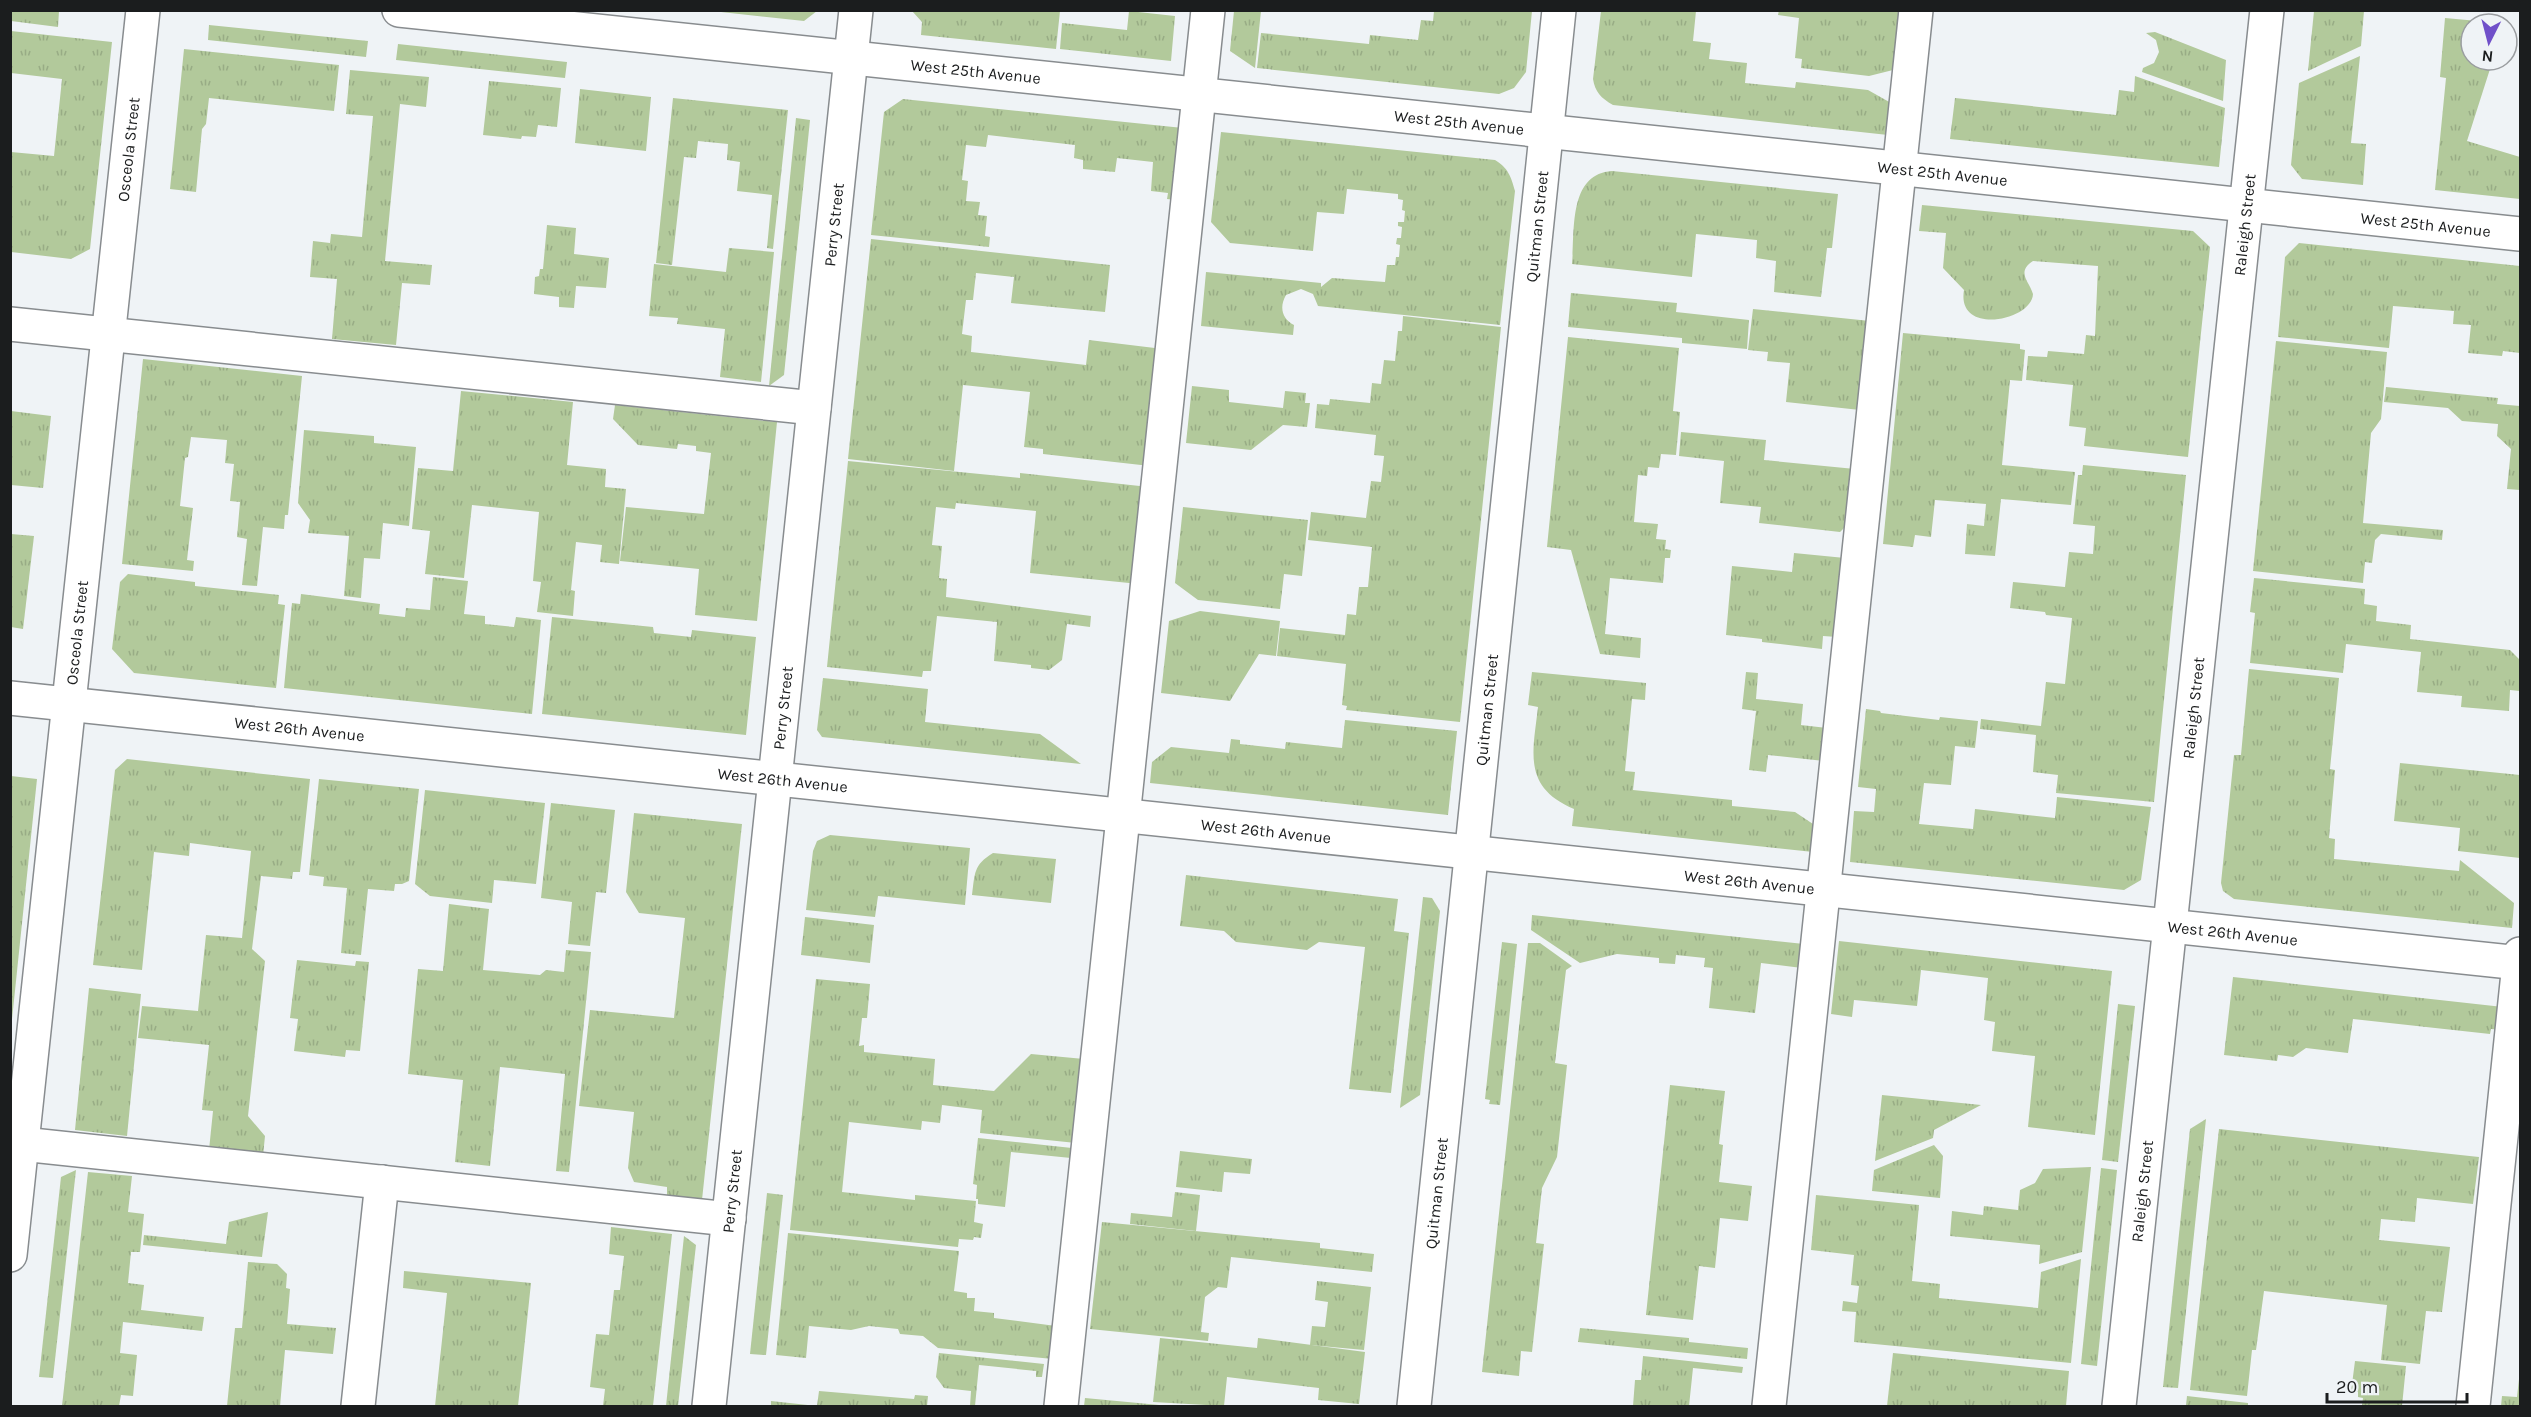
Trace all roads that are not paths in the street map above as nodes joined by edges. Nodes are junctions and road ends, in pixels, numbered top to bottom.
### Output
1 (142, 10) edge
2 (399, 10) edge
3 (856, 10) edge
4 (1208, 10) edge
5 (1559, 10) edge
6 (1916, 10) edge
7 (2267, 10) edge
8 (851, 58) junction
9 (1199, 95) junction
10 (1546, 132) junction
11 (1899, 169) junction
12 (2247, 205) junction
13 (2520, 234) edge
14 (10, 324) edge
15 (108, 334) junction
16 (814, 408) junction
17 (10, 698) edge
18 (69, 704) junction
19 (776, 780) junction
20 (1124, 817) junction
21 (1471, 853) junction
22 (1824, 890) junction
23 (2170, 927) junction
24 (2520, 960) edge
25 (22, 1144) junction
26 (382, 1182) junction
27 (729, 1219) junction
28 (10, 1255) edge
29 (358, 1407) edge
30 (709, 1407) edge
31 (1061, 1407) edge
32 (1414, 1407) edge
33 (1769, 1407) edge
34 (2120, 1407) edge
35 (2473, 1407) edge

1 - 15 street, Osceola Street
2 - 8 street, West 25th Avenue
3 - 8 street, Perry Street
4 - 9 street
5 - 10 street, Quitman Street
6 - 11 street
7 - 12 street, Raleigh Street
8 - 9 street, West 25th Avenue
8 - 16 street, Perry Street
9 - 10 street, West 25th Avenue
9 - 20 street
10 - 11 street, West 25th Avenue
10 - 21 street, Quitman Street
11 - 12 street, West 25th Avenue
11 - 22 street
12 - 13 street, West 25th Avenue
12 - 23 street, Raleigh Street
14 - 15 street
15 - 16 street
15 - 18 street, Osceola Street
16 - 19 street, Perry Street
17 - 18 street, West 26th Avenue
18 - 19 street, West 26th Avenue
18 - 25 street, Osceola Street
19 - 20 street, West 26th Avenue
19 - 27 street, Perry Street
20 - 21 street, West 26th Avenue
20 - 31 street
21 - 22 street, West 26th Avenue
21 - 32 street, Quitman Street
22 - 23 street, West 26th Avenue
22 - 33 street
23 - 24 street, West 26th Avenue
23 - 34 street, Raleigh Street
24 - 35 street
25 - 26 street
25 - 28 street, Osceola Street
26 - 27 street
26 - 29 street
27 - 30 street, Perry Street

